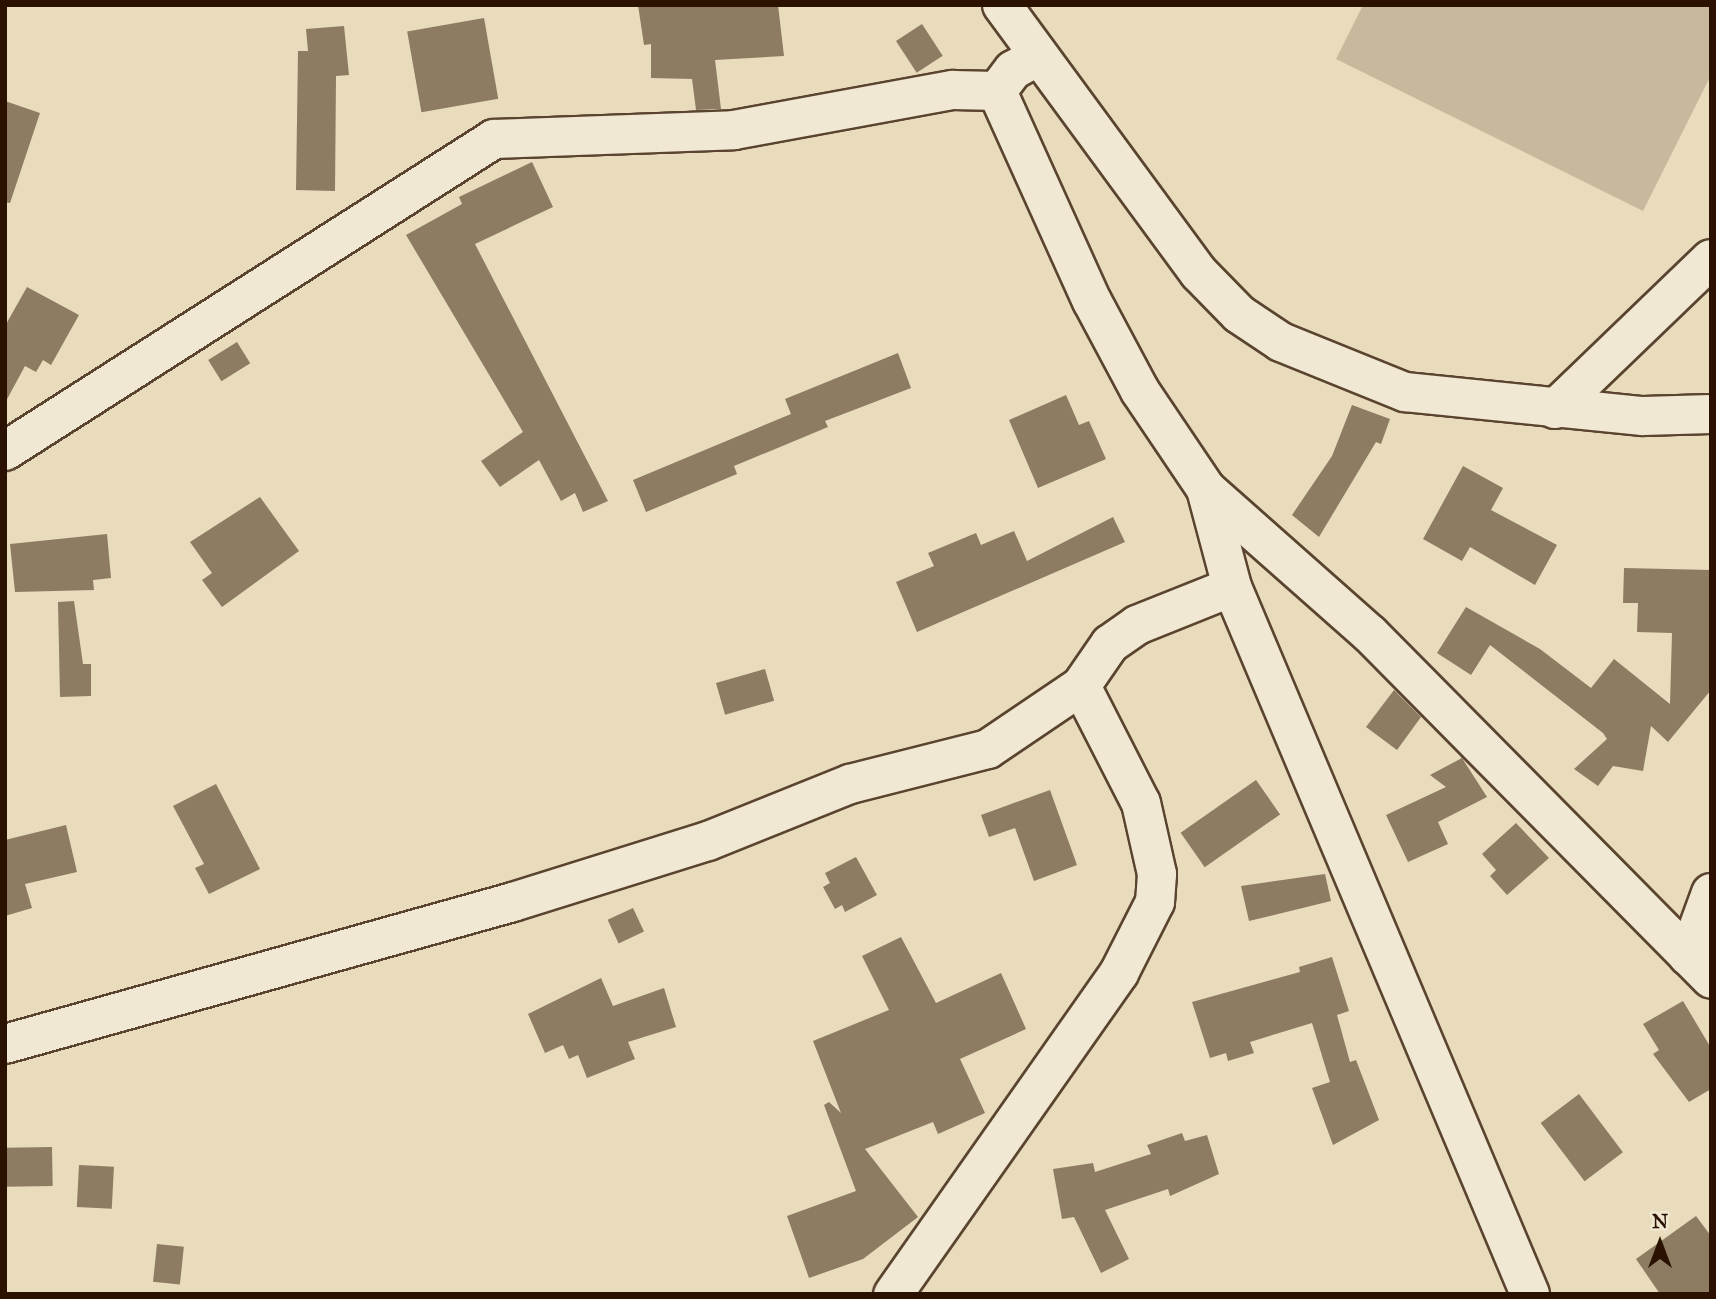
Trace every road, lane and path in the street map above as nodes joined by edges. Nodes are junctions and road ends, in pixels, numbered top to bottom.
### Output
1 (1002, 5) edge
2 (1035, 58) junction
3 (997, 91) junction
4 (1711, 259) edge
5 (1555, 409) junction
6 (1711, 414) edge
7 (5, 451) edge
8 (1206, 489) junction
9 (1232, 587) junction
10 (1081, 686) junction
11 (1711, 892) edge
12 (1699, 967) edge
13 (5, 1044) edge
14 (893, 1294) edge
15 (1530, 1294) edge

1 - 2 street
2 - 3 street
2 - 5 street
3 - 7 street
3 - 8 street
4 - 5 street
5 - 6 street
8 - 9 street
8 - 12 street
9 - 10 street
9 - 15 street
10 - 13 street
10 - 14 street
11 - 12 street

